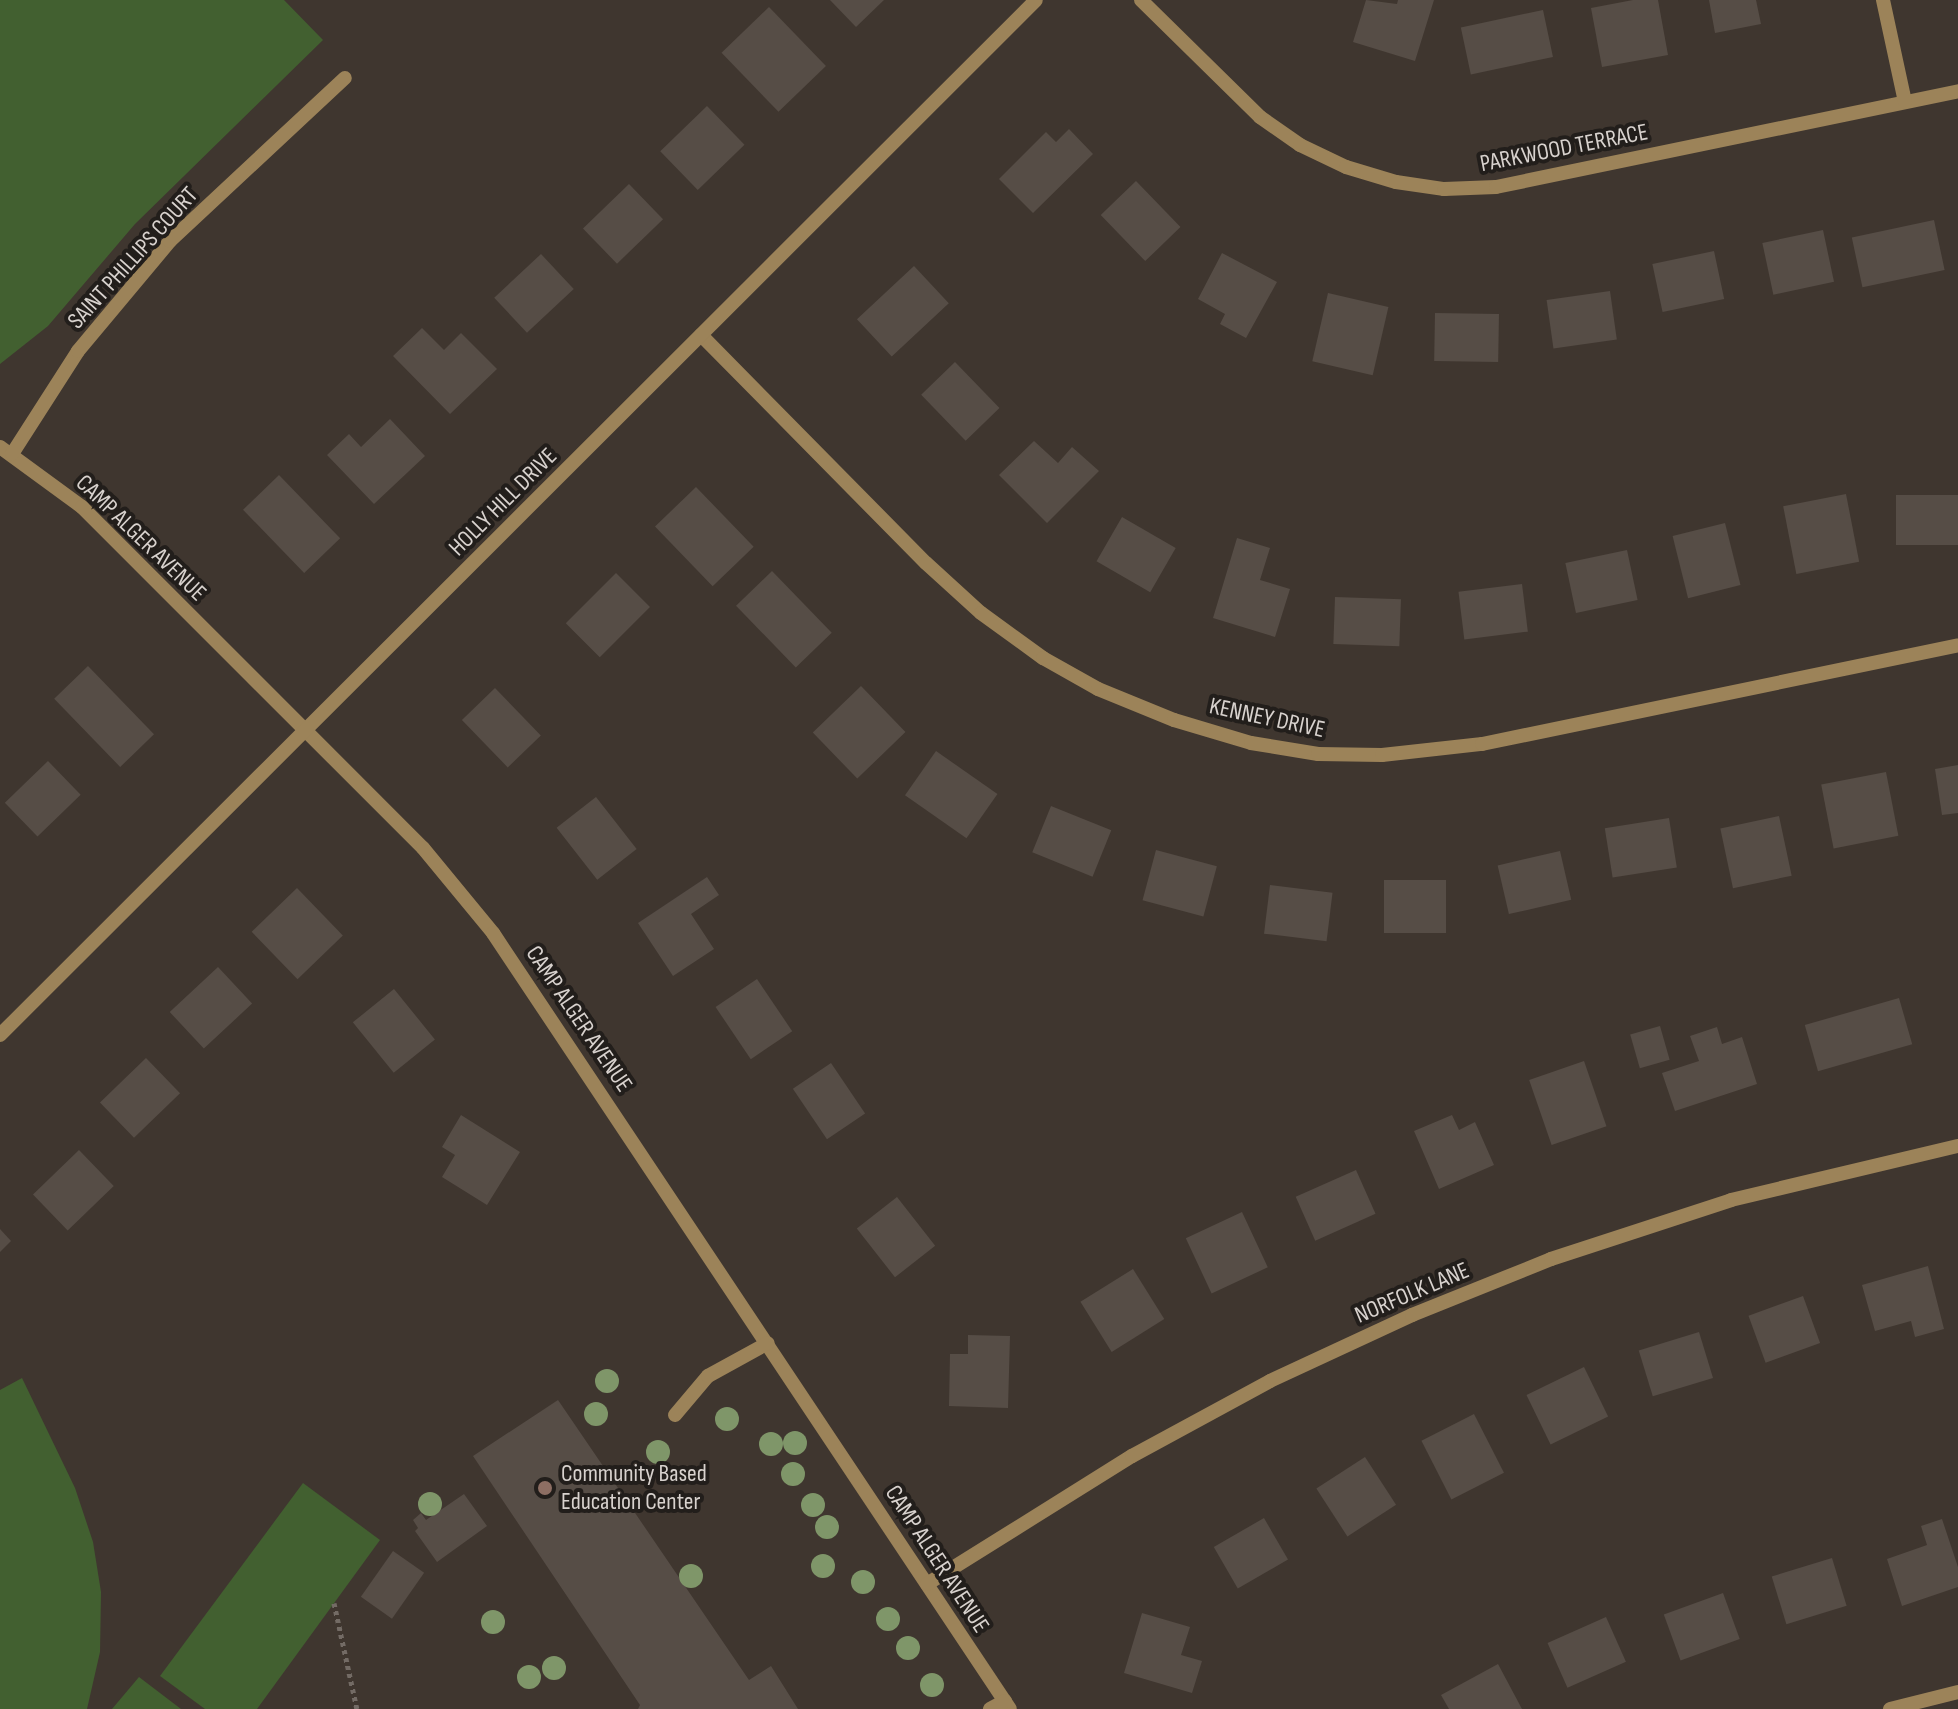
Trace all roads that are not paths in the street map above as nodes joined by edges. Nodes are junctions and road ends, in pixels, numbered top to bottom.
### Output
1 (1036, 0) edge
2 (1141, 0) edge
3 (1883, 0) edge
4 (345, 78) dead end
5 (1958, 91) edge
6 (1905, 102) junction
7 (701, 335) junction
8 (6, 451) edge
9 (1958, 645) edge
10 (306, 730) junction
11 (0, 1035) edge
12 (1958, 1146) edge
13 (768, 1343) junction
14 (675, 1415) dead end
15 (927, 1584) junction
16 (1958, 1692) edge
17 (1007, 1705) edge
18 (990, 1709) edge
19 (1890, 1709) edge

1 - 7 street, HOLLY HILL DRIVE
2 - 6 street, PARKWOOD TERRACE
3 - 6 street
4 - 8 street, SAINT PHILLIPS COURT
5 - 6 street, PARKWOOD TERRACE
7 - 9 street, KENNEY DRIVE
7 - 10 street, HOLLY HILL DRIVE
8 - 10 street, CAMP ALGER AVENUE
10 - 11 street, HOLLY HILL DRIVE
10 - 13 street, CAMP ALGER AVENUE
12 - 15 street, NORFOLK LANE
13 - 14 street
13 - 15 street, CAMP ALGER AVENUE
15 - 17 street, CAMP ALGER AVENUE
16 - 19 street
17 - 18 street

